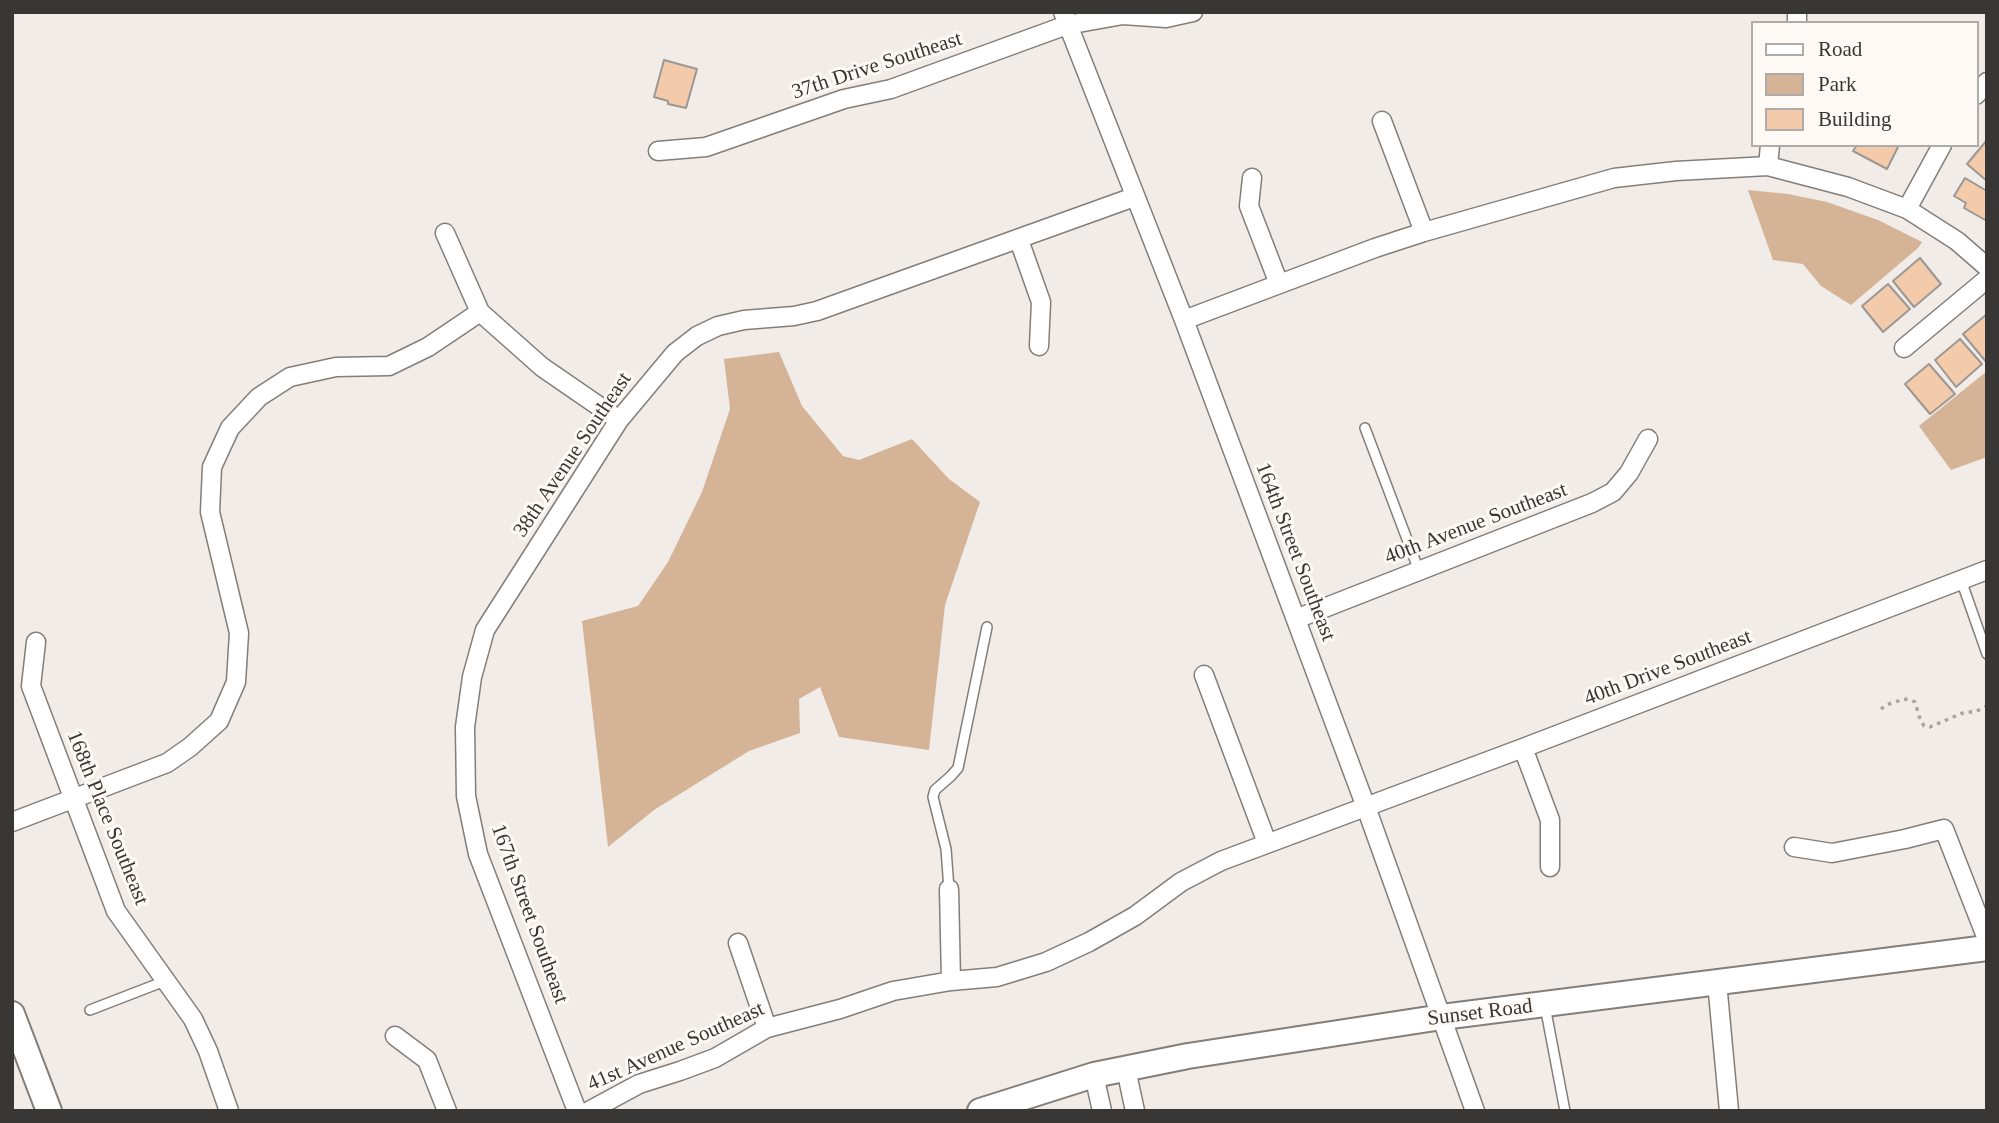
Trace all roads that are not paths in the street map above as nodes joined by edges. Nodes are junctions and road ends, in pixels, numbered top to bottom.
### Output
1 (1193, 12) edge
2 (1065, 19) edge
3 (1382, 121) dead end
4 (1770, 147) edge
5 (1941, 147) edge
6 (657, 151) dead end
7 (1768, 166) junction
8 (1252, 178) dead end
9 (1134, 197) junction
10 (1907, 209) junction
11 (1424, 232) junction
12 (445, 233) dead end
13 (1019, 240) junction
14 (1987, 267) edge
15 (1987, 279) edge
16 (1279, 284) junction
17 (480, 312) junction
18 (1184, 320) junction
19 (1039, 346) dead end
20 (1904, 348) dead end
21 (619, 420) junction
22 (1365, 428) dead end
23 (1648, 439) dead end
24 (1987, 570) edge
25 (1419, 571) junction
26 (1961, 580) junction
27 (1296, 619) junction
28 (987, 626) dead end
29 (36, 642) dead end
30 (1987, 654) edge
31 (1204, 675) dead end
32 (465, 727) joint
33 (1523, 748) junction
34 (74, 798) junction
35 (1366, 807) junction
36 (12, 822) edge
37 (1267, 844) junction
38 (1794, 847) dead end
39 (1550, 867) dead end
40 (949, 889) joint
41 (738, 943) dead end
42 (1986, 949) edge
43 (165, 981) junction
44 (951, 981) junction
45 (1717, 982) junction
46 (1545, 1004) junction
47 (90, 1010) dead end
48 (12, 1014) edge
49 (1441, 1017) junction
50 (767, 1028) junction
51 (394, 1036) dead end
52 (1126, 1069) junction
53 (1094, 1075) junction
54 (49, 1111) edge
55 (229, 1111) edge
56 (447, 1111) edge
57 (578, 1111) edge
58 (589, 1111) edge
59 (980, 1111) edge
60 (1102, 1111) edge
61 (1135, 1111) edge
62 (1475, 1111) edge
63 (1565, 1111) edge
64 (1729, 1111) edge

1 - 2 street, 37th Drive Southeast
2 - 6 street, 37th Drive Southeast
2 - 9 street, 164th Street Southeast
3 - 11 street
4 - 7 street
5 - 10 street
7 - 10 street
7 - 11 street
8 - 16 street
9 - 13 street, 38th Avenue Southeast
9 - 18 street, 164th Street Southeast
10 - 14 street
11 - 16 street
12 - 17 street
13 - 19 street
13 - 21 street, 38th Avenue Southeast
15 - 20 street
16 - 18 street
17 - 21 street
17 - 34 street
18 - 27 street, 164th Street Southeast
21 - 32 street, 38th Avenue Southeast
22 - 25 lane
23 - 25 street, 40th Avenue Southeast
24 - 26 street, 40th Drive Southeast
25 - 27 street, 40th Avenue Southeast
26 - 30 lane
26 - 33 street, 40th Drive Southeast
27 - 35 street, 164th Street Southeast
28 - 40 lane
29 - 34 street, 168th Place Southeast
31 - 37 street
32 - 57 street, 167th Street Southeast
33 - 35 street, 40th Drive Southeast
33 - 39 street
34 - 36 street
34 - 43 street, 168th Place Southeast
35 - 37 street, 41st Avenue Southeast
35 - 49 street, 164th Street Southeast
37 - 44 street, 41st Avenue Southeast
38 - 42 street
40 - 44 street
41 - 50 street
42 - 45 street, Sunset Road
43 - 47 lane
43 - 55 street, 168th Place Southeast
44 - 50 street, 41st Avenue Southeast
45 - 46 street, Sunset Road
45 - 64 street
46 - 49 street, Sunset Road
46 - 63 lane
48 - 54 street
49 - 52 street, Sunset Road
49 - 62 street, 164th Street Southeast
50 - 58 street, 41st Avenue Southeast
51 - 56 street
52 - 53 street, Sunset Road
52 - 61 street
53 - 59 street, Sunset Road
53 - 60 street

